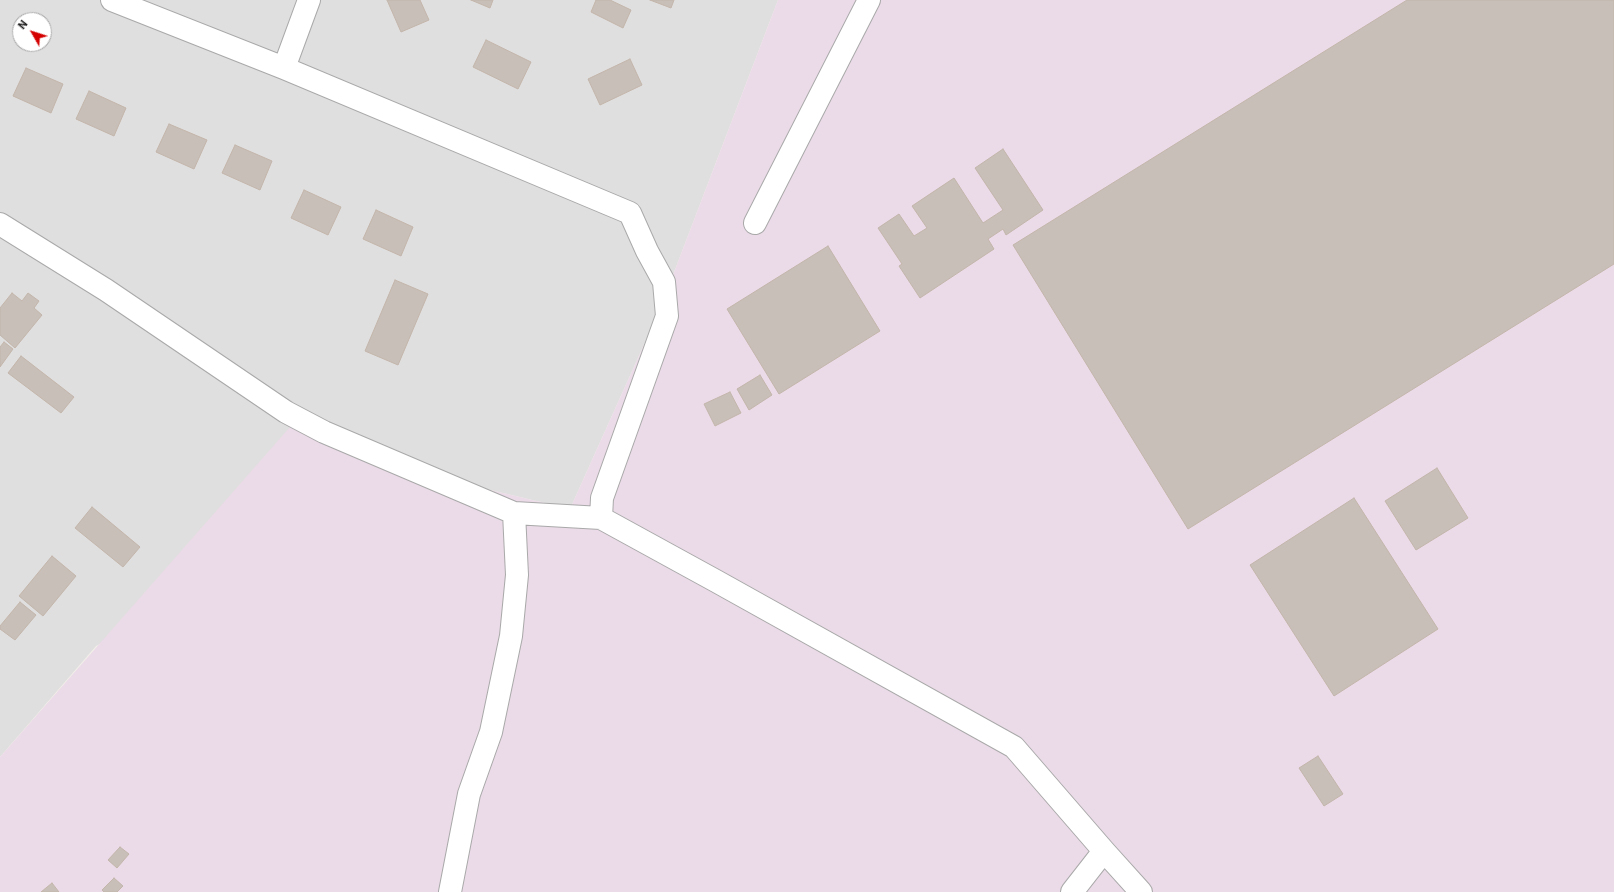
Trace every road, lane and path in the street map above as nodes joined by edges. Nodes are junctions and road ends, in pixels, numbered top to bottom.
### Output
1 (112, 0) edge
2 (309, 0) edge
3 (869, 0) edge
4 (284, 68) junction
5 (755, 223) dead end
6 (0, 224) edge
7 (514, 513) junction
8 (601, 518) junction
9 (1104, 851) junction
10 (450, 892) edge
11 (1072, 892) edge
12 (1142, 892) edge

1 - 4 street
2 - 4 street
3 - 5 street
4 - 8 street
6 - 7 street
7 - 8 street
7 - 10 street
8 - 9 street
9 - 11 street
9 - 12 street

